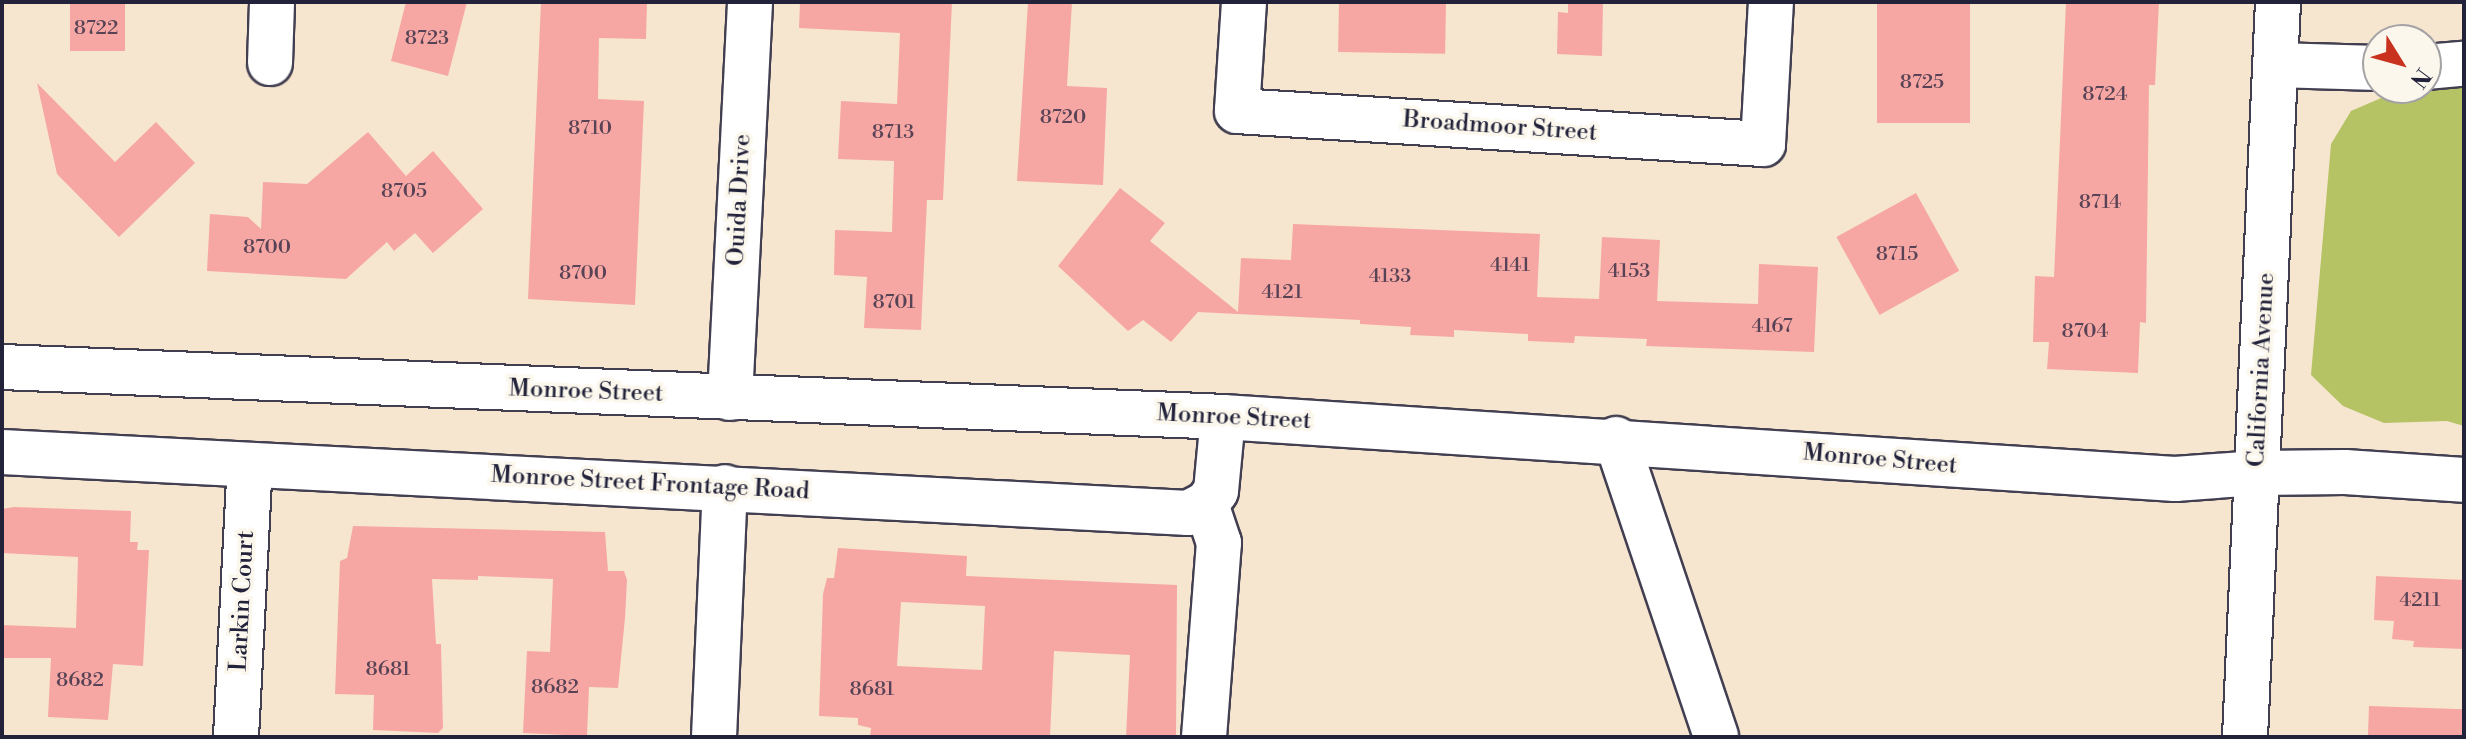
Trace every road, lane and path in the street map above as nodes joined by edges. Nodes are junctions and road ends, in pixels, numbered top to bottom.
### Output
1 (272, 2) edge
2 (750, 2) edge
3 (1244, 2) edge
4 (1771, 2) edge
5 (2278, 2) edge
6 (270, 63) dead end
7 (2464, 64) edge
8 (2275, 65) junction
9 (2442, 66) edge
10 (2362, 68) edge
11 (2, 367) edge
12 (730, 398) junction
13 (1223, 417) junction
14 (1616, 439) junction
15 (2, 452) edge
16 (250, 465) junction
17 (2257, 473) junction
18 (2464, 480) edge
19 (725, 487) junction
20 (1206, 504) junction
21 (236, 737) edge
22 (714, 737) edge
23 (1204, 737) edge
24 (1716, 737) edge
25 (2245, 737) edge

1 - 6 street
2 - 12 street, Ouida Drive
3 - 4 street, Broadmoor Street
5 - 8 street, California Avenue
7 - 9 street
8 - 10 street
8 - 17 street, California Avenue
11 - 12 street, Monroe Street
12 - 13 street, Monroe Street
13 - 14 street, Monroe Street
13 - 20 street
14 - 17 street, Monroe Street
14 - 24 street
15 - 16 street, Monroe Street Frontage Road
16 - 19 street, Monroe Street Frontage Road
16 - 21 street, Larkin Court
17 - 18 street, Monroe Street
17 - 25 street, California Avenue
19 - 20 street, Monroe Street Frontage Road
19 - 22 street
20 - 23 street

